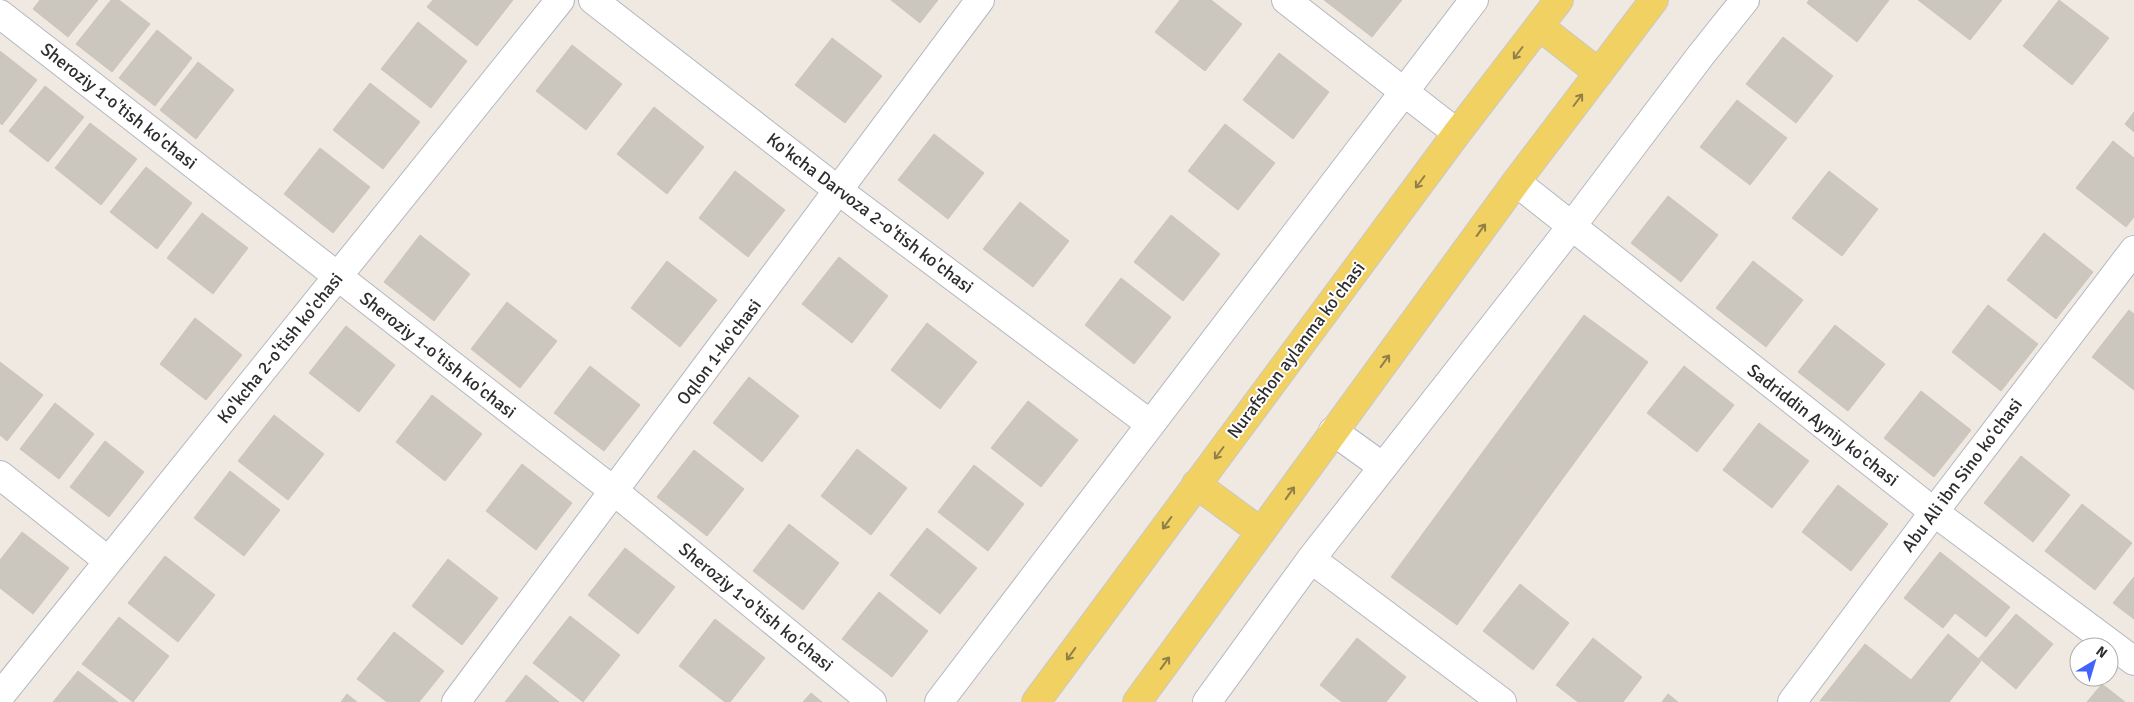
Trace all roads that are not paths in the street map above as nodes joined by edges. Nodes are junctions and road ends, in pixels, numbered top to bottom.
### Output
1 (560, 0) edge
2 (593, 0) edge
3 (980, 0) edge
4 (1286, 0) edge
5 (1474, 0) edge
6 (1558, 0) edge
7 (1654, 0) edge
8 (1745, 0) edge
9 (0, 14) edge
10 (1539, 26) junction
11 (1599, 73) junction
12 (1404, 91) junction
13 (1457, 133) junction
14 (1516, 182) junction
15 (839, 192) junction
16 (1571, 227) junction
17 (2134, 250) edge
18 (338, 278) junction
19 (1150, 424) junction
20 (1333, 431) junction
21 (1383, 467) junction
22 (0, 475) edge
23 (1196, 484) junction
24 (614, 491) junction
25 (1934, 512) junction
26 (1261, 532) junction
27 (1311, 559) junction
28 (107, 560) junction
29 (2134, 661) edge
30 (0, 696) edge
31 (456, 702) edge
32 (872, 702) edge
33 (939, 702) edge
34 (1036, 702) edge
35 (1136, 702) edge
36 (1207, 702) edge
37 (1502, 702) edge
38 (1792, 702) edge

1 - 18 street, Ko'kcha 2-o'tish ko'chasi
2 - 15 street, Ko'kcha Darvoza 2-o'tish ko'chasi
3 - 15 street, Oqlon 1-ko'chasi
4 - 12 street
5 - 12 street
6 - 10 main road, Nurafshon aylanma ko'chasi
7 - 11 main road
8 - 16 street
9 - 18 street, Sheroziy 1-o'tish ko'chasi
10 - 11 main road
10 -> 13 main road, Nurafshon aylanma ko'chasi
14 -> 11 main road
12 - 13 street
12 - 19 street
13 -> 23 main road, Nurafshon aylanma ko'chasi
14 - 16 street, Sadriddin Ayniy ko'chasi
20 -> 14 main road
15 - 19 street, Ko'kcha Darvoza 2-o'tish ko'chasi
15 - 24 street, Oqlon 1-ko'chasi
16 - 21 street
16 - 25 street, Sadriddin Ayniy ko'chasi
17 - 25 street, Abu Ali ibn Sino koʻchasi
18 - 24 street, Sheroziy 1-o'tish ko'chasi
18 - 28 street, Ko'kcha 2-o'tish ko'chasi
19 - 33 street
20 - 21 street
26 -> 20 main road
21 - 27 street
22 - 28 street
23 - 26 main road
23 -> 34 main road, Nurafshon aylanma ko'chasi
24 - 31 street, Oqlon 1-ko'chasi
24 - 32 street, Sheroziy 1-o'tish ko'chasi
25 - 29 street, Sadriddin Ayniy ko'chasi
25 - 38 street, Abu Ali ibn Sino koʻchasi
35 -> 26 main road
27 - 36 street
27 - 37 street
28 - 30 street, Ko'kcha 2-o'tish ko'chasi

